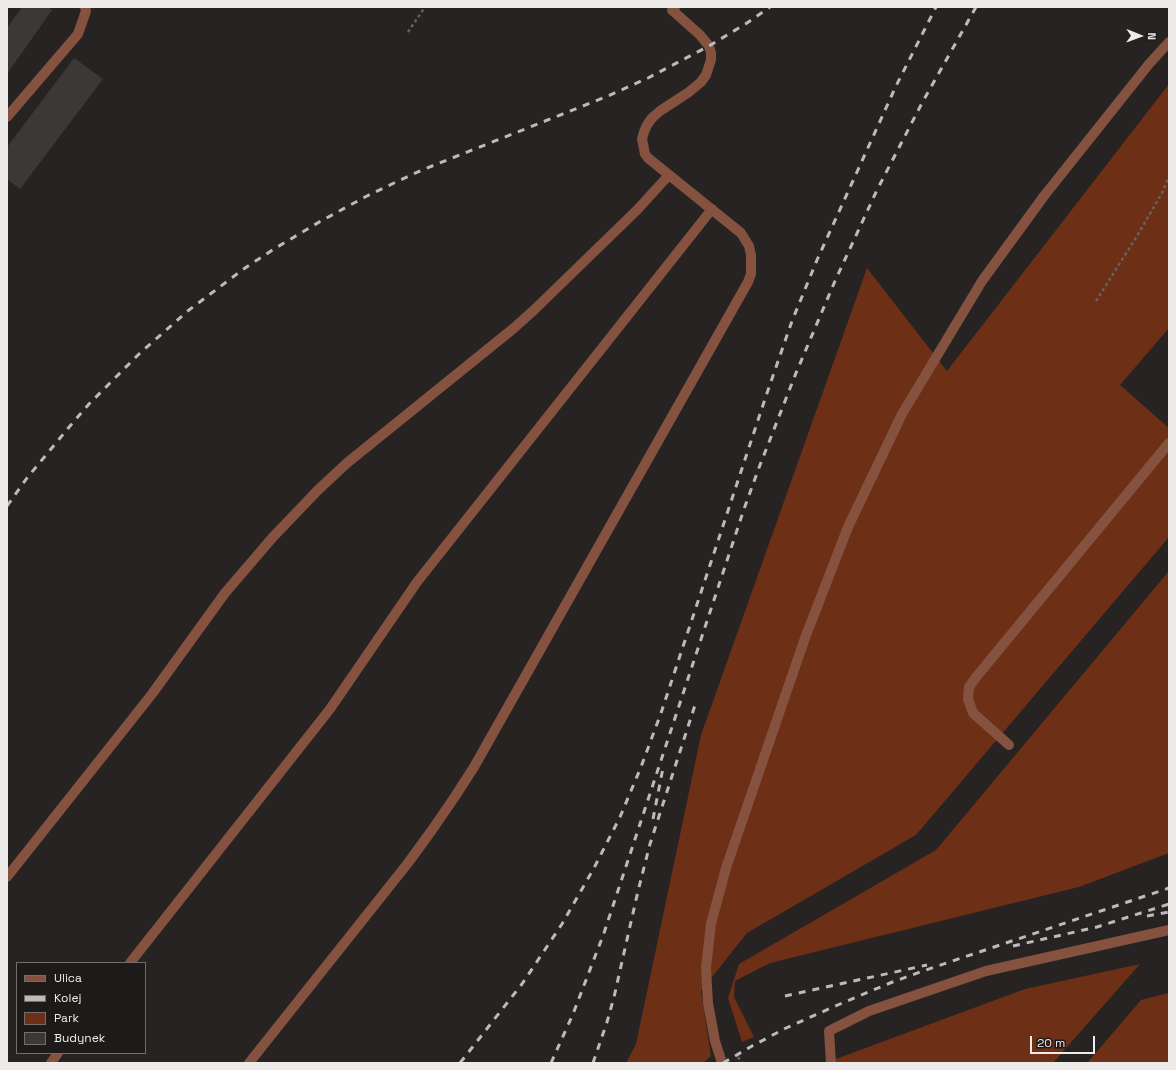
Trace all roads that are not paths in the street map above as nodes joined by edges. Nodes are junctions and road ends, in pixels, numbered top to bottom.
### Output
1 (85, 7) edge
2 (672, 8) edge
3 (1169, 42) edge
4 (7, 117) edge
5 (669, 175) junction
6 (712, 209) junction
7 (1169, 444) edge
8 (1009, 745) dead end
9 (7, 877) edge
10 (1169, 930) edge
11 (131, 962) edge
12 (57, 1054) edge
13 (51, 1063) edge
14 (249, 1063) edge
15 (722, 1063) edge
16 (831, 1063) edge

1 - 4 street
2 - 5 street
3 - 15 street
5 - 6 street
5 - 9 street
6 - 11 street
6 - 14 street
7 - 8 street
10 - 16 street
12 - 13 street

